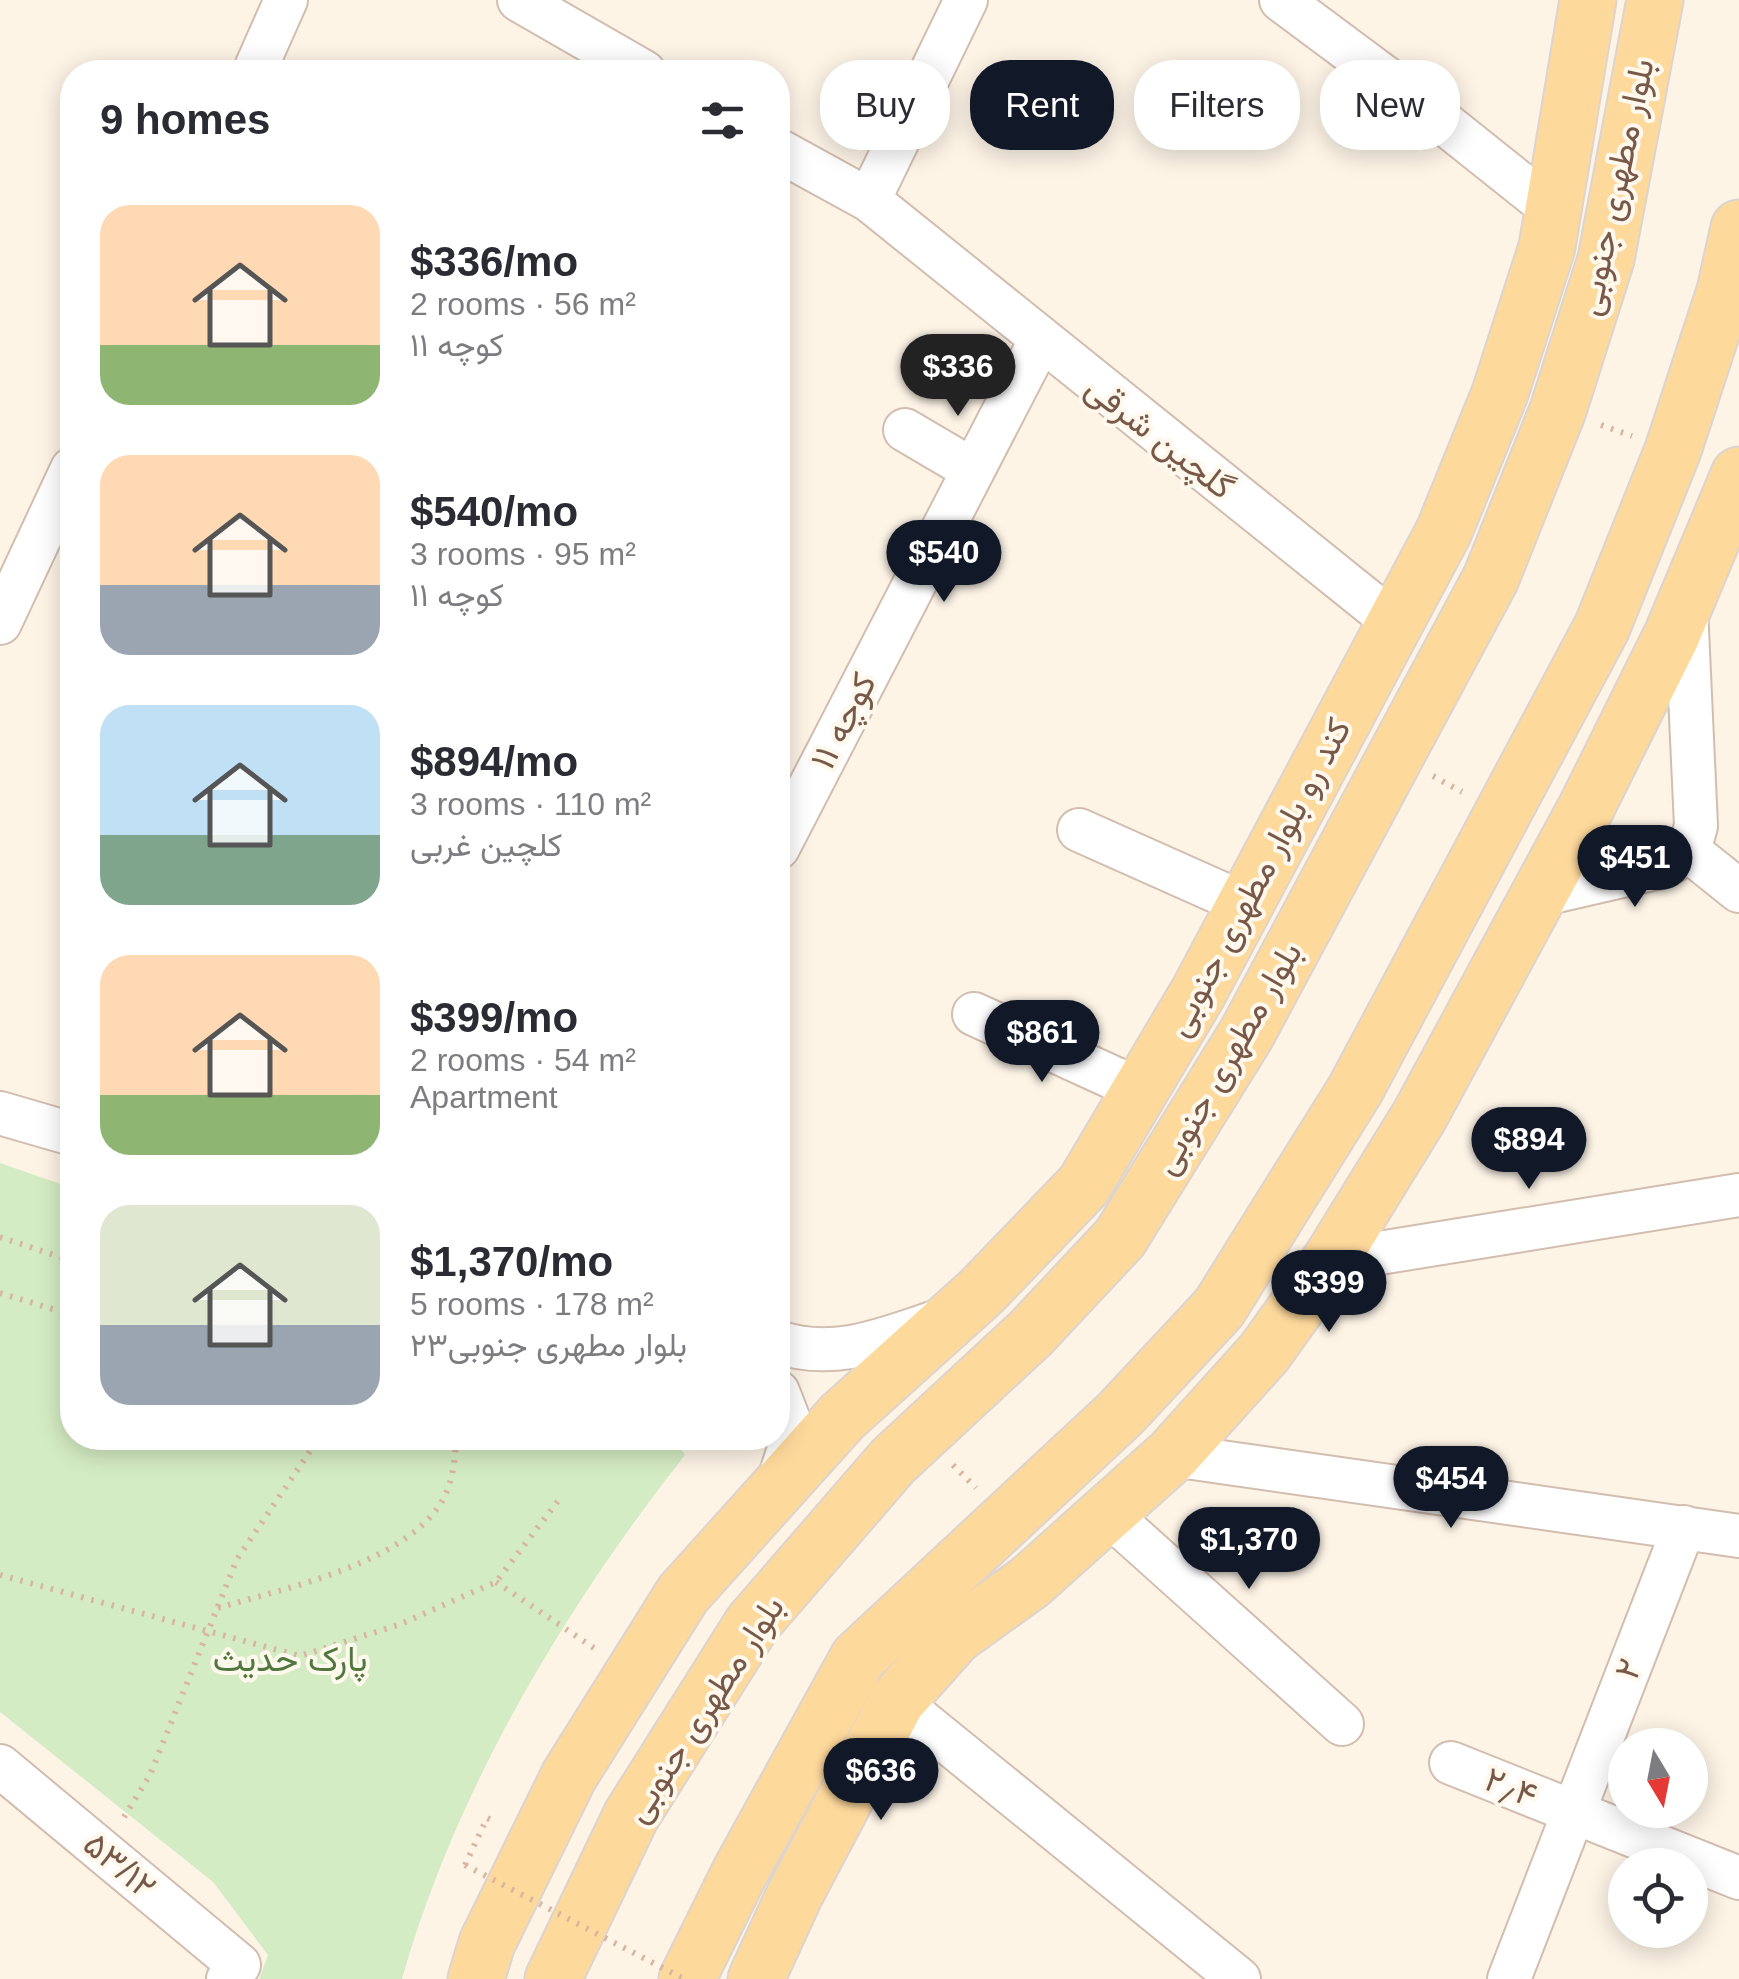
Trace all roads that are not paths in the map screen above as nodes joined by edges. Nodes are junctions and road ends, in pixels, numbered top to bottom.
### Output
1 (286, 0) edge
2 (519, 0) edge
3 (966, 0) edge
4 (1280, 0) edge
5 (1588, 2) edge
6 (1653, 8) edge
7 (259, 60) edge
8 (623, 60) edge
9 (790, 164) edge
10 (869, 200) junction
11 (1553, 210) junction
12 (1739, 228) edge
13 (1732, 283) edge
14 (1040, 341) junction
15 (905, 430) dead end
16 (973, 470) junction
17 (1739, 475) edge
18 (60, 495) edge
19 (1686, 602) junction
20 (0, 622) edge
21 (1395, 623) junction
22 (790, 825) edge
23 (1079, 830) dead end
24 (1688, 851) junction
25 (1739, 891) edge
26 (1539, 895) junction
27 (1245, 904) junction
28 (974, 1014) dead end
29 (1140, 1090) junction
30 (0, 1113) edge
31 (60, 1130) edge
32 (1739, 1195) edge
33 (1330, 1261) junction
34 (955, 1315) junction
35 (790, 1346) edge
36 (789, 1450) edge
37 (1172, 1456) junction
38 (776, 1491) junction
39 (1108, 1514) junction
40 (1684, 1527) junction
41 (1739, 1536) edge
42 (955, 1636) junction
43 (858, 1658) junction
44 (898, 1701) junction
45 (1342, 1724) dead end
46 (1451, 1763) dead end
47 (0, 1766) edge
48 (1572, 1811) junction
49 (1739, 1878) edge
50 (485, 1967) edge
51 (234, 1972) edge
52 (553, 1979) edge
53 (686, 1979) edge
54 (756, 1979) edge
55 (1239, 1979) edge
56 (1509, 1979) edge

1 - 7 street
2 - 8 street
3 - 10 street
4 - 11 street
5 - 6 main road
5 - 11 main road, کند رو بلوار مطهری جنوبی
6 - 52 main road, بلوار مطهری جنوبی
9 - 10 street, گلچین شرقی
10 - 14 street, گلچین شرقی
11 - 21 main road, کند رو بلوار مطهری جنوبی
12 - 13 main road
13 - 43 main road
14 - 16 street, کوچه ۱۱
14 - 21 street, گلچین شرقی
15 - 16 street
16 - 22 street, کوچه ۱۱
17 - 19 main road
18 - 20 street
19 - 24 street
19 - 26 main road
21 - 27 main road, کند رو بلوار مطهری جنوبی
23 - 27 street
24 - 25 street
24 - 26 street
26 - 33 main road
27 - 29 main road, کند رو بلوار مطهری جنوبی
28 - 29 street
29 - 34 main road, کند رو بلوار مطهری جنوبی
30 - 31 street
32 - 33 street
33 - 37 main road
34 - 35 street
34 - 38 main road, کند رو بلوار مطهری جنوبی
36 - 38 street
37 - 39 main road
37 - 40 street
38 - 50 main road, کند رو بلوار مطهری جنوبی
39 - 42 main road
39 - 45 street
40 - 41 street
40 - 48 street, ۲
42 - 43 main road
42 - 44 main road
43 - 53 main road
44 - 54 main road
44 - 55 street
46 - 48 street, ۲٫۴
47 - 51 street, ۵۳/۱۲
48 - 49 street, ۲٫۴
48 - 56 street, ۲

